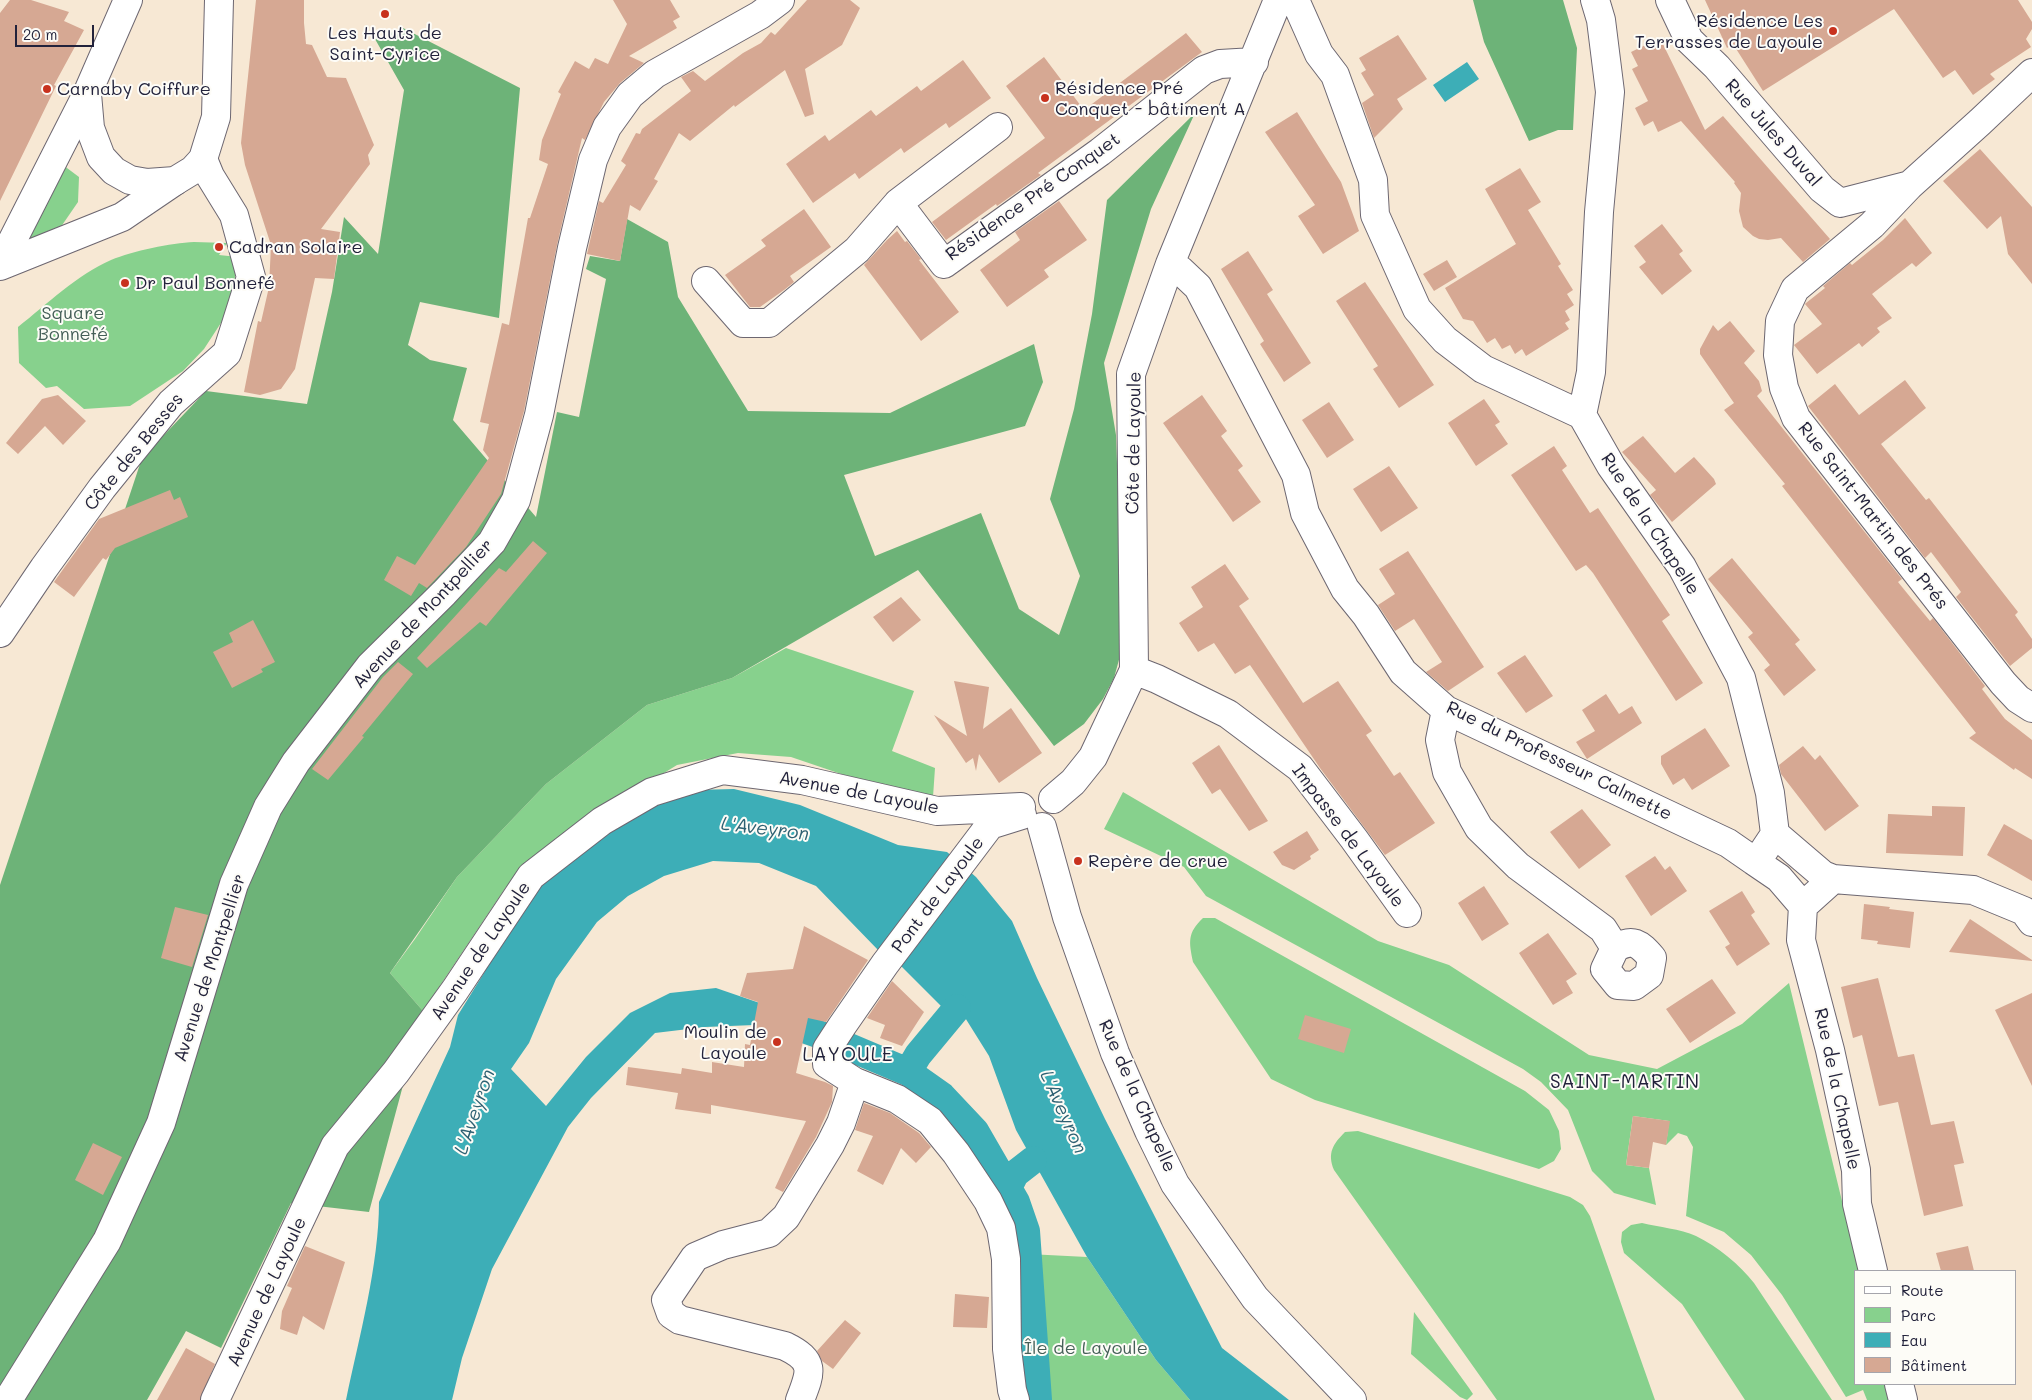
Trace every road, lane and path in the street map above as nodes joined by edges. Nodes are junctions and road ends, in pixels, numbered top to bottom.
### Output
1 (128, 0) edge
2 (219, 0) edge
3 (780, 0) edge
4 (1278, 0) edge
5 (1294, 0) edge
6 (1596, 0) edge
7 (1670, 0) edge
8 (1254, 62) junction
9 (2032, 73) edge
10 (87, 94) junction
11 (998, 127) dead end
12 (203, 159) junction
13 (176, 181) junction
14 (1910, 185) junction
15 (898, 203) junction
16 (1170, 264) junction
17 (0, 265) edge
18 (706, 281) dead end
19 (1582, 414) junction
20 (0, 633) edge
21 (1134, 670) junction
22 (2032, 708) edge
23 (1446, 710) junction
24 (1028, 816) junction
25 (1775, 834) junction
26 (1754, 861) junction
27 (1833, 879) junction
28 (1803, 906) junction
29 (1407, 913) dead end
30 (2032, 922) edge
31 (1614, 948) dead end
32 (855, 1082) junction
33 (1873, 1270) edge
34 (1900, 1385) edge
35 (8, 1400) edge
36 (216, 1400) edge
37 (800, 1400) edge
38 (1016, 1400) edge
39 (1352, 1400) edge
40 (1903, 1400) edge

1 - 10 street
2 - 12 street
3 - 35 street, Avenue de Montpellier
4 - 8 street, Côte de Layoule
5 - 19 street
6 - 19 street
7 - 14 street, Rue Jules Duval
8 - 15 street, Résidence Pré Conquet
8 - 16 street, Côte de Layoule
9 - 14 street, Rue Saint-Martin des Prés
10 - 13 street
10 - 17 street
11 - 15 street
12 - 13 street
12 - 20 street, Côte des Besses
13 - 17 street
14 - 22 street, Rue Saint-Martin des Prés
15 - 18 street
16 - 21 street, Côte de Layoule
16 - 23 street, Rue du Professeur Calmette
19 - 25 street, Rue de la Chapelle
21 - 24 street, Côte de Layoule
21 - 29 street, Impasse de Layoule
23 - 26 street, Rue du Professeur Calmette
23 - 31 street
24 - 32 street, Pont de Layoule
24 - 36 street, Avenue de Layoule
24 - 39 street, Rue de la Chapelle
25 - 26 street
25 - 27 street
26 - 28 street
27 - 28 street
27 - 30 street
28 - 33 street, Rue de la Chapelle
32 - 37 street
32 - 38 street
34 - 40 street

